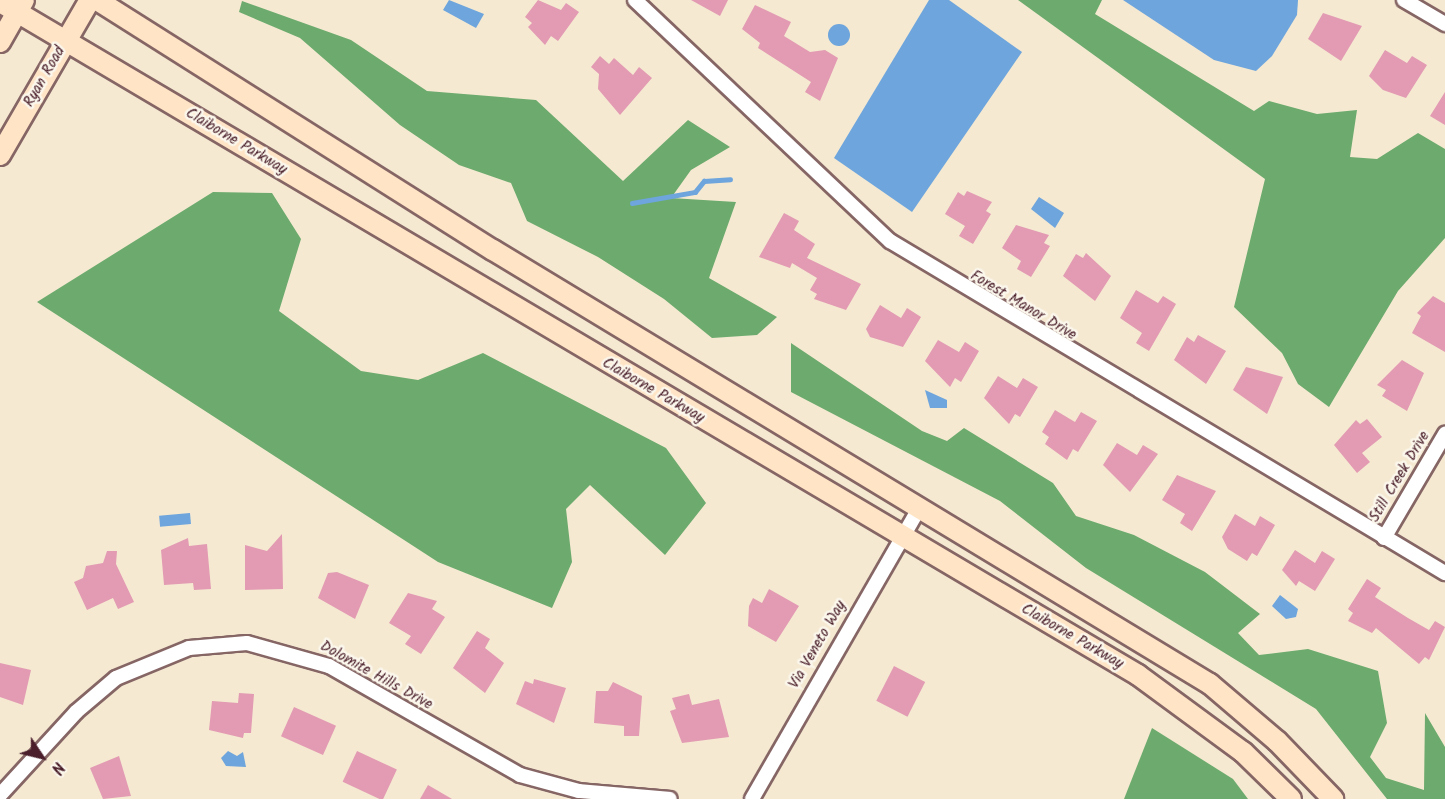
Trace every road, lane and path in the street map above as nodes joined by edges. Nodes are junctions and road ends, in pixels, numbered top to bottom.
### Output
1 (90, 0) edge
2 (97, 0) edge
3 (635, 0) edge
4 (1404, 0) edge
5 (0, 2) edge
6 (21, 6) edge
7 (1445, 24) edge
8 (66, 41) junction
9 (0, 42) edge
10 (0, 155) edge
11 (1445, 434) edge
12 (918, 510) junction
13 (902, 537) junction
14 (1384, 538) junction
15 (1445, 573) edge
16 (0, 795) edge
17 (670, 799) edge
18 (752, 799) edge
19 (1292, 799) edge
20 (1333, 799) edge

1 - 8 main road, Ryan Road
2 - 12 main road, Claiborne Parkway
3 - 14 street, Forest Manor Drive
4 - 7 street
5 - 6 main road, Claiborne Parkway
6 - 8 main road, Claiborne Parkway
6 - 9 main road
8 - 10 main road, Ryan Road
8 - 13 main road, Claiborne Parkway
11 - 14 street, Still Creek Drive
12 - 13 street, Via Veneto Way
12 - 20 main road, Claiborne Parkway
13 - 18 street, Via Veneto Way
13 - 19 main road, Claiborne Parkway
14 - 15 street, Forest Manor Drive
16 - 17 street, Dolomite Hills Drive

